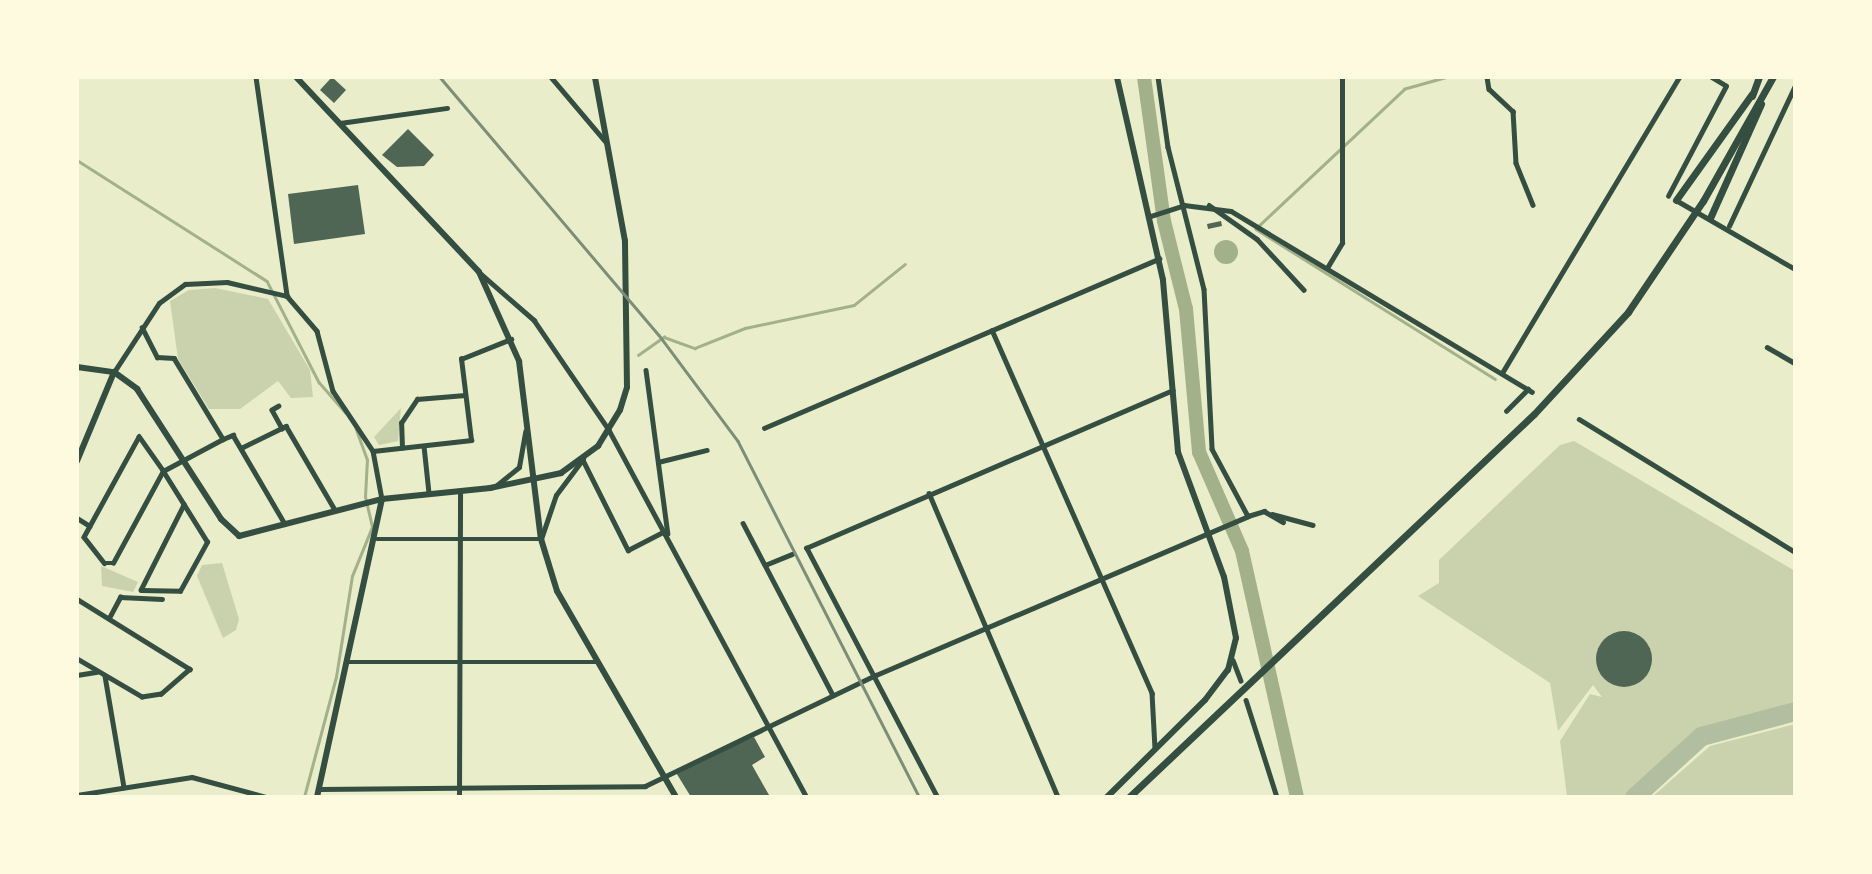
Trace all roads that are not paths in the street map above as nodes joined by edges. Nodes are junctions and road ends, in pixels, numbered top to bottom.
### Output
1 (256, 77) edge
2 (296, 77) edge
3 (551, 77) edge
4 (595, 77) edge
5 (1117, 77) edge
6 (1158, 77) edge
7 (1342, 77) edge
8 (1487, 77) edge
9 (1679, 77) edge
10 (1711, 77) edge
11 (1759, 77) edge
12 (1773, 77) edge
13 (1795, 86) edge
14 (1752, 94) junction
15 (1764, 96) junction
16 (447, 107) dead end
17 (1747, 117) junction
18 (340, 123) junction
19 (606, 143) junction
20 (1668, 196) dead end
21 (1676, 200) joint
22 (1182, 205) junction
23 (1209, 205) junction
24 (1533, 205) dead end
25 (1151, 216) junction
26 (1710, 218) junction
27 (1729, 226) junction
28 (1159, 259) junction
29 (1327, 268) junction
30 (1795, 269) edge
31 (479, 272) junction
32 (1304, 290) dead end
33 (287, 296) junction
34 (142, 327) junction
35 (992, 330) junction
36 (512, 338) junction
37 (1768, 346) dead end
38 (1795, 363) edge
39 (77, 367) edge
40 (646, 370) dead end
41 (114, 372) junction
42 (1502, 373) junction
43 (1172, 390) junction
44 (465, 395) junction
45 (279, 406) dead end
46 (1506, 411) dead end
47 (1579, 419) dead end
48 (527, 422) junction
49 (282, 428) junction
50 (764, 428) dead end
51 (609, 430) junction
52 (223, 439) junction
53 (1043, 444) junction
54 (424, 446) junction
55 (241, 448) junction
56 (402, 448) junction
57 (707, 450) dead end
58 (373, 451) junction
59 (78, 455) edge
60 (583, 459) junction
61 (183, 460) junction
62 (658, 462) junction
63 (163, 471) junction
64 (535, 481) junction
65 (490, 488) junction
66 (460, 491) junction
67 (929, 493) junction
68 (429, 494) junction
69 (382, 499) junction
70 (184, 505) junction
71 (335, 510) junction
72 (1264, 511) junction
73 (77, 518) edge
74 (1246, 518) junction
75 (1283, 522) dead end
76 (743, 523) dead end
77 (285, 524) junction
78 (1313, 525) dead end
79 (90, 526) junction
80 (665, 531) junction
81 (1210, 534) junction
82 (669, 538) junction
83 (377, 539) junction
84 (541, 539) junction
85 (460, 540) junction
86 (1795, 552) edge
87 (792, 554) dead end
88 (765, 565) junction
89 (1102, 580) junction
90 (77, 599) edge
91 (162, 599) dead end
92 (109, 618) junction
93 (987, 630) junction
94 (77, 659) edge
95 (1233, 660) junction
96 (348, 662) junction
97 (459, 662) junction
98 (597, 662) junction
99 (99, 671) junction
100 (77, 675) edge
101 (105, 675) junction
102 (876, 675) junction
103 (1241, 681) dead end
104 (833, 695) junction
105 (1246, 700) dead end
106 (769, 724) junction
107 (1155, 749) junction
108 (662, 773) junction
109 (124, 787) junction
110 (319, 789) junction
111 (459, 790) junction
112 (104, 794) edge
113 (77, 795) edge
114 (265, 797) edge
115 (317, 797) edge
116 (459, 797) edge
117 (676, 797) edge
118 (807, 797) edge
119 (937, 797) edge
120 (1058, 797) edge
121 (1107, 797) edge
122 (1129, 797) edge
123 (1277, 797) edge

1 - 33 street
2 - 18 main road
3 - 19 street
4 - 19 main road
5 - 25 main road
6 - 22 street
7 - 29 street
8 - 24 street
9 - 42 street
10 - 20 street
11 - 14 main road
12 - 15 main road
13 - 27 street
14 - 17 main road
14 - 21 main road
15 - 17 main road
15 - 26 main road
16 - 18 street
17 - 122 main road
18 - 31 main road
19 - 51 main road
21 - 26 street
22 - 23 street
22 - 25 street
22 - 74 street
23 - 29 street
23 - 32 street
25 - 28 main road
26 - 27 street
27 - 30 street
28 - 35 street
28 - 43 main road
29 - 42 street
31 - 36 main road
31 - 51 street
33 - 34 street
33 - 58 street
34 - 41 street
34 - 52 street
35 - 50 street
35 - 53 street
36 - 44 street
36 - 48 main road
37 - 38 street
39 - 41 main road
40 - 62 street
41 - 59 main road
41 - 61 main road
42 - 46 street
43 - 53 street
43 - 81 main road
44 - 54 street
44 - 56 street
45 - 49 street
47 - 86 street
48 - 64 main road
48 - 65 street
49 - 55 street
49 - 71 street
51 - 60 main road
51 - 80 street
52 - 55 street
52 - 61 street
53 - 67 street
53 - 89 street
54 - 56 street
54 - 68 street
55 - 77 street
56 - 58 street
57 - 62 street
58 - 69 street
60 - 64 main road
60 - 80 street
60 - 84 street
61 - 63 street
61 - 77 main road
62 - 82 street
63 - 70 street
63 - 79 street
63 - 79 street
64 - 65 main road
64 - 84 main road
65 - 66 main road
66 - 68 main road
66 - 85 street
67 - 93 street
67 - 102 street
68 - 69 main road
69 - 71 main road
69 - 83 main road
70 - 70 street
71 - 77 main road
72 - 74 street
72 - 75 street
72 - 78 street
73 - 79 street
74 - 81 street
76 - 88 street
80 - 82 street
81 - 89 street
81 - 95 main road
82 - 106 street
83 - 85 street
83 - 96 main road
84 - 85 street
84 - 98 main road
85 - 97 street
87 - 88 street
88 - 104 street
89 - 93 street
89 - 107 street
90 - 92 street
91 - 92 street
92 - 101 street
93 - 102 street
93 - 120 street
94 - 99 street
95 - 103 street
95 - 107 main road
96 - 97 street
96 - 110 main road
97 - 98 street
97 - 111 street
98 - 108 main road
99 - 100 street
99 - 101 street
101 - 109 street
102 - 104 street
102 - 119 street
104 - 106 street
105 - 123 street
106 - 108 street
106 - 118 street
107 - 121 main road
108 - 111 street
108 - 117 main road
109 - 112 street
109 - 114 street
110 - 111 street
110 - 115 main road
111 - 116 street
112 - 113 street

